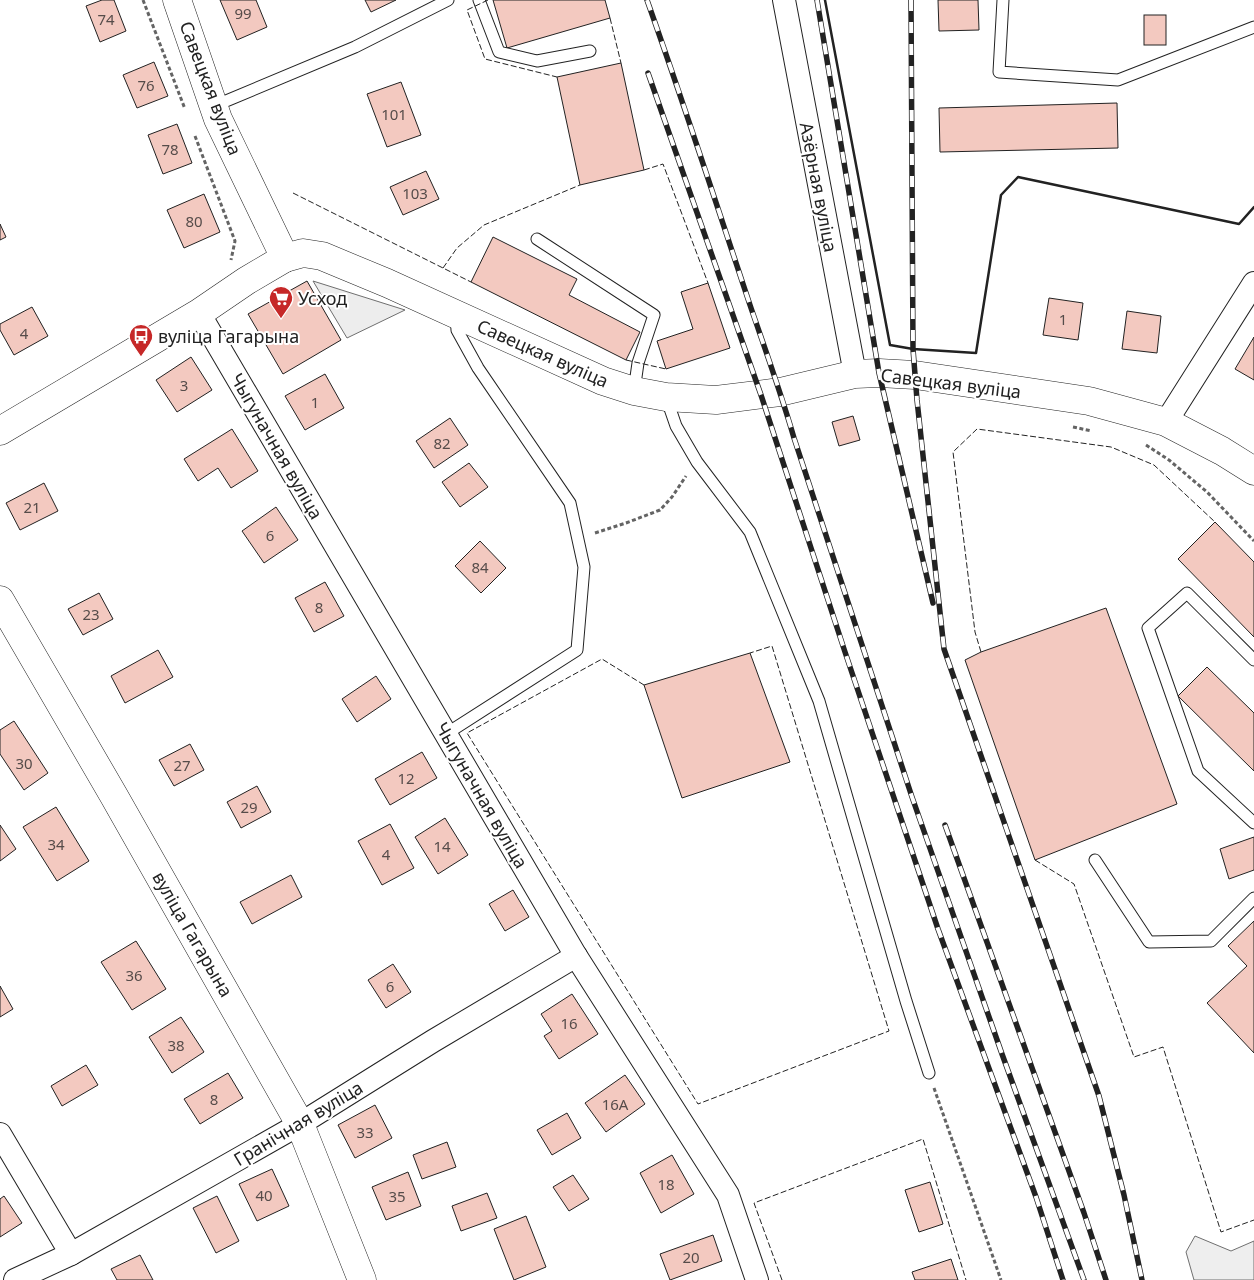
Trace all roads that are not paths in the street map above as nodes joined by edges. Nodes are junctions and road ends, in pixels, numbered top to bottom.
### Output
1 (177, 0) edge
2 (448, 0) edge
3 (479, 0) edge
4 (784, 0) edge
5 (1003, 0) edge
6 (1254, 27) edge
7 (590, 50) dead end
8 (214, 106) junction
9 (537, 239) dead end
10 (285, 258) junction
11 (1254, 283) edge
12 (199, 313) junction
13 (456, 314) junction
14 (855, 374) junction
15 (634, 391) junction
16 (666, 397) junction
17 (1166, 422) junction
18 (0, 431) edge
19 (1254, 471) edge
20 (0, 600) edge
21 (1254, 660) edge
22 (446, 734) junction
23 (1254, 823) edge
24 (1095, 860) dead end
25 (1254, 898) edge
26 (576, 956) junction
27 (929, 1073) road end
28 (300, 1124) junction
29 (0, 1134) edge
30 (71, 1254) junction
31 (15, 1280) edge
32 (362, 1280) edge
33 (757, 1280) edge

1 - 8 main road, Савецкая вуліца
2 - 8 lane
3 - 7 lane
4 - 14 street, Азёрная вуліца
5 - 6 lane
8 - 10 main road, Савецкая вуліца
9 - 15 lane
10 - 12 main road
10 - 13 main road, Савецкая вуліца
11 - 17 street
12 - 18 main road
12 - 22 street, Чыгуначная вуліца
13 - 15 main road, Савецкая вуліца
13 - 22 lane
14 - 16 main road, Савецкая вуліца
14 - 17 main road, Савецкая вуліца
15 - 16 main road, Савецкая вуліца
16 - 27 lane
17 - 19 main road, Савецкая вуліца
20 - 28 main road, вуліца Гагарына
21 - 23 lane
22 - 26 street, Чыгуначная вуліца
24 - 25 lane
26 - 28 street, Гранічная вуліца
26 - 33 street, Чыгуначная вуліца
28 - 30 street, Гранічная вуліца
28 - 32 main road, вуліца Гагарына
29 - 30 street
30 - 31 street, Гранічная вуліца

